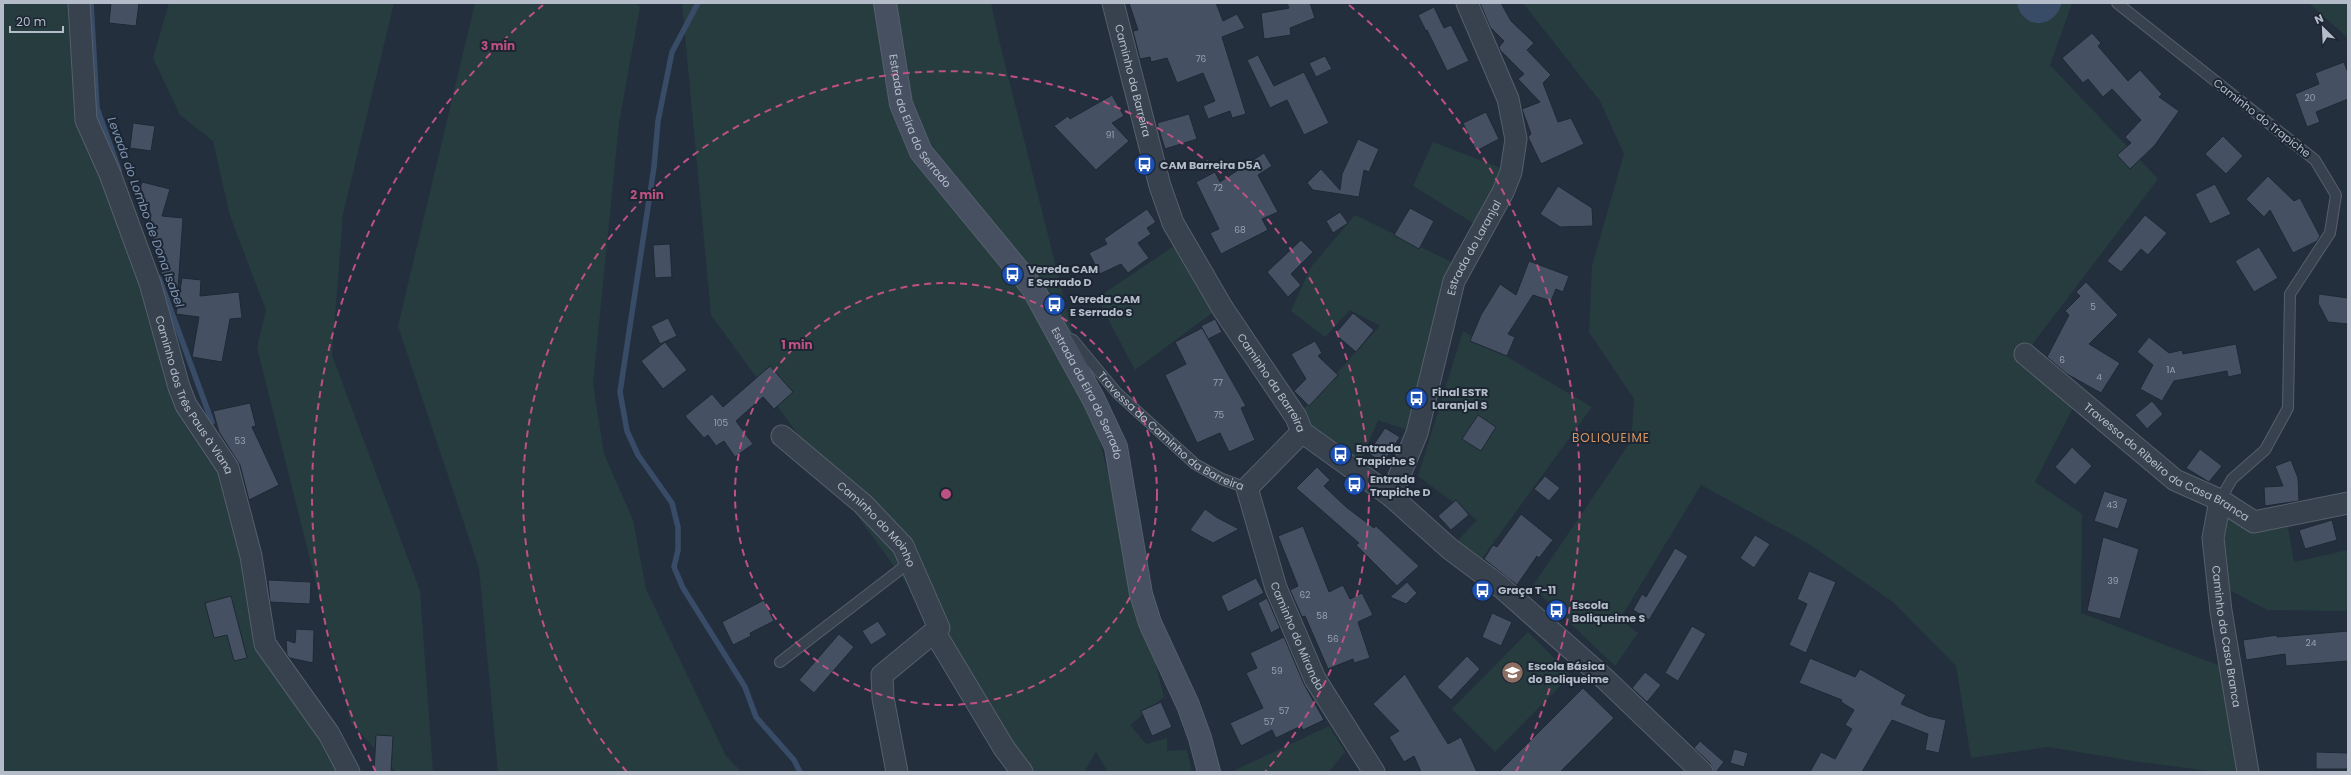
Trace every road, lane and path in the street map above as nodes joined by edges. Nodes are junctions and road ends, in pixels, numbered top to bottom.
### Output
1 (79, 3) edge
2 (885, 3) edge
3 (1113, 3) edge
4 (1467, 3) edge
5 (2117, 3) edge
6 (1058, 335) junction
7 (2025, 354) dead end
8 (1302, 432) junction
9 (782, 436) dead end
10 (1247, 488) junction
11 (1391, 496) junction
12 (2220, 500) junction
13 (2348, 503) edge
14 (910, 562) junction
15 (935, 633) junction
16 (780, 662) dead end
17 (349, 772) edge
18 (897, 772) edge
19 (1022, 772) edge
20 (1208, 772) edge
21 (1374, 772) edge
22 (1702, 772) edge
23 (2248, 772) edge

1 - 17 street, Caminho dos Três Paus à Viana
2 - 6 main road, Estrada da Eira do Serrado
3 - 8 street, Caminho da Barreira
4 - 11 street, Estrada do Laranjal
5 - 12 lane, Caminho do Trapiche
6 - 10 lane, Travessa do Caminho da Barreira
6 - 20 main road, Estrada da Eira do Serrado
7 - 12 street, Travessa do Ribeiro da Casa Branca
8 - 10 street, Travessa do Caminho da Barreira
8 - 11 street, Caminho da Barreira
9 - 14 street, Caminho do Moinho
10 - 21 street, Caminho do Miranda
11 - 22 street, Caminho da Barreira
12 - 13 street, Travessa do Ribeiro da Casa Branca
12 - 23 street, Caminho da Casa Branca
14 - 15 street, Caminho do Moinho
14 - 16 lane
15 - 18 street
15 - 19 street, Caminho do Moinho

